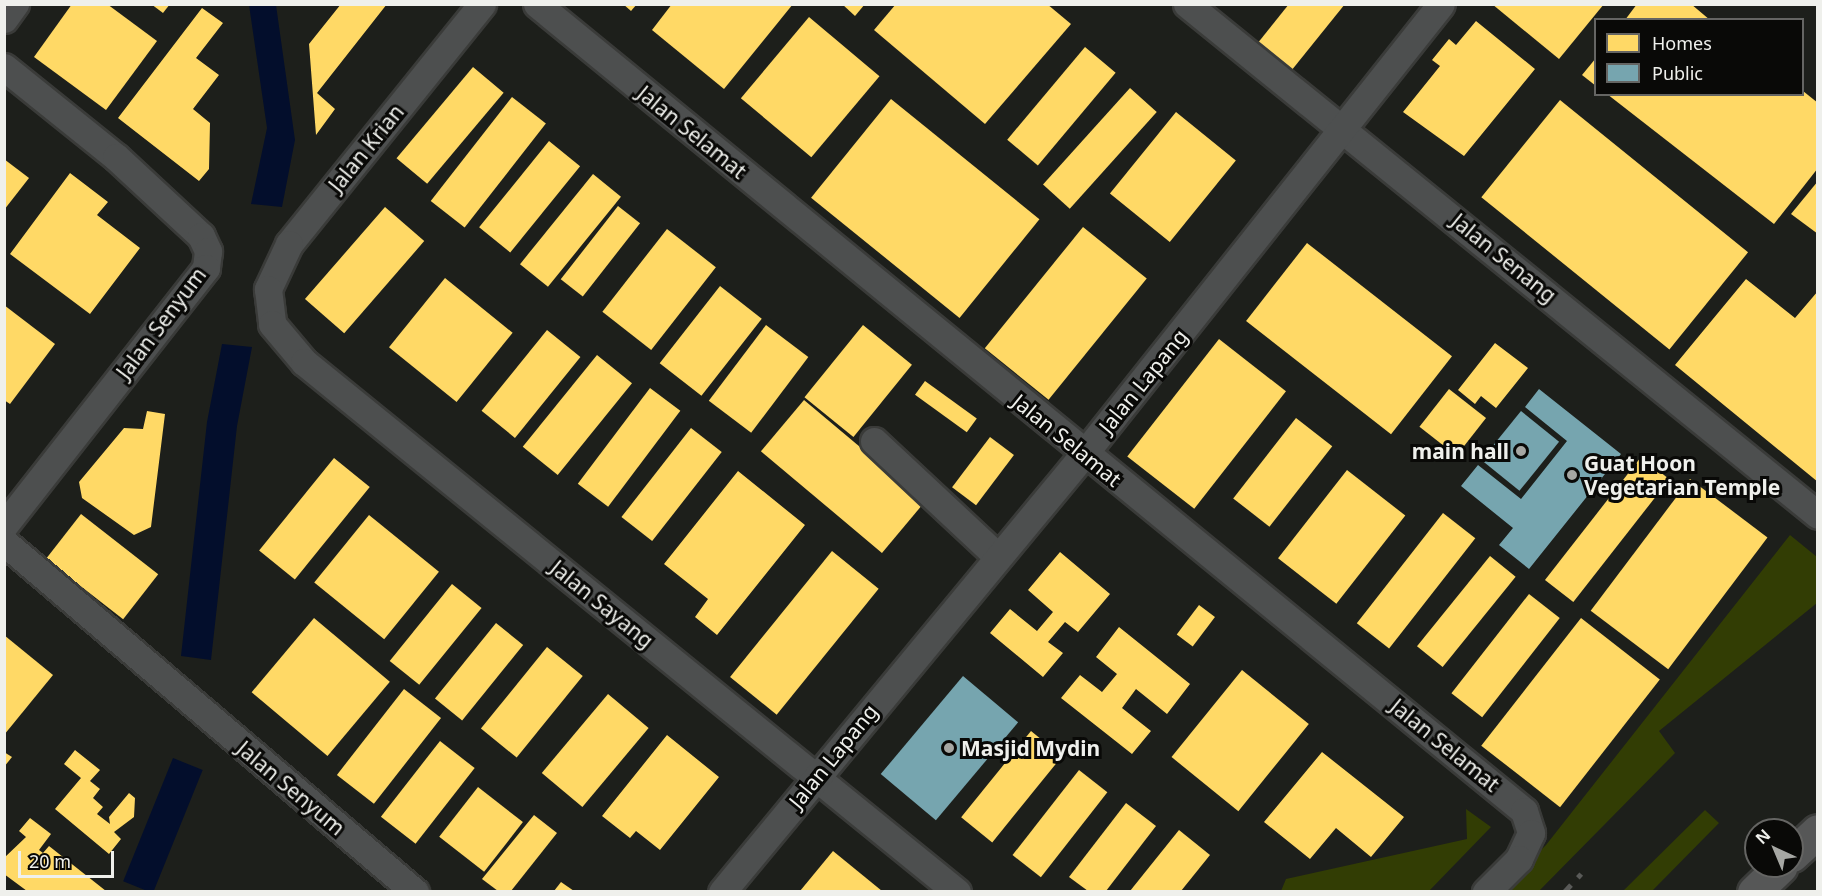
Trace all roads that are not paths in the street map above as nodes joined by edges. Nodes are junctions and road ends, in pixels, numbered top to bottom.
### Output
1 (15, 4) edge
2 (482, 4) edge
3 (537, 4) edge
4 (1187, 4) edge
5 (1442, 4) edge
6 (4, 18) edge
7 (4, 67) edge
8 (1344, 128) junction
9 (268, 301) joint
10 (874, 441) dead end
11 (1084, 454) junction
12 (1818, 515) edge
13 (4, 526) edge
14 (4, 542) edge
15 (998, 557) junction
16 (813, 780) junction
17 (1818, 831) edge
18 (1804, 844) edge
19 (1768, 878) edge
20 (415, 891) edge
21 (722, 891) edge
22 (957, 891) edge
23 (1486, 891) edge
24 (1754, 891) edge

1 - 6 street
2 - 9 street, Jalan Krian
3 - 11 street, Jalan Selamat
4 - 8 street, Jalan Senang
5 - 8 street, Jalan Lapang
7 - 13 street, Jalan Senyum
8 - 11 street, Jalan Lapang
8 - 12 street, Jalan Senang
9 - 16 street, Jalan Sayang
10 - 15 street
11 - 15 street, Jalan Lapang
11 - 23 street, Jalan Selamat
14 - 20 street, Jalan Senyum
15 - 16 street, Jalan Lapang
16 - 21 street, Jalan Lapang
16 - 22 street, Jalan Sayang
17 - 18 main road
19 - 24 main road

